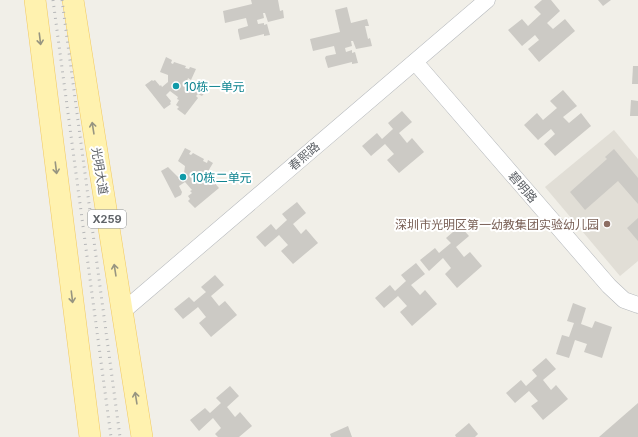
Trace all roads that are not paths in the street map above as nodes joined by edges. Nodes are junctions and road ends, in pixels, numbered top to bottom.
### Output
1 (35, 0) edge
2 (73, 0) edge
3 (486, 0) edge
4 (415, 62) junction
5 (638, 305) edge
6 (122, 312) junction
7 (89, 433) edge
8 (142, 437) edge

1 -> 7 main road
6 -> 2 main road, 光明大道 / X259
3 - 4 street, 春熙路
4 - 5 street, 碧明路
4 - 6 street, 春熙路
8 -> 6 main road, 光明大道 / X259

